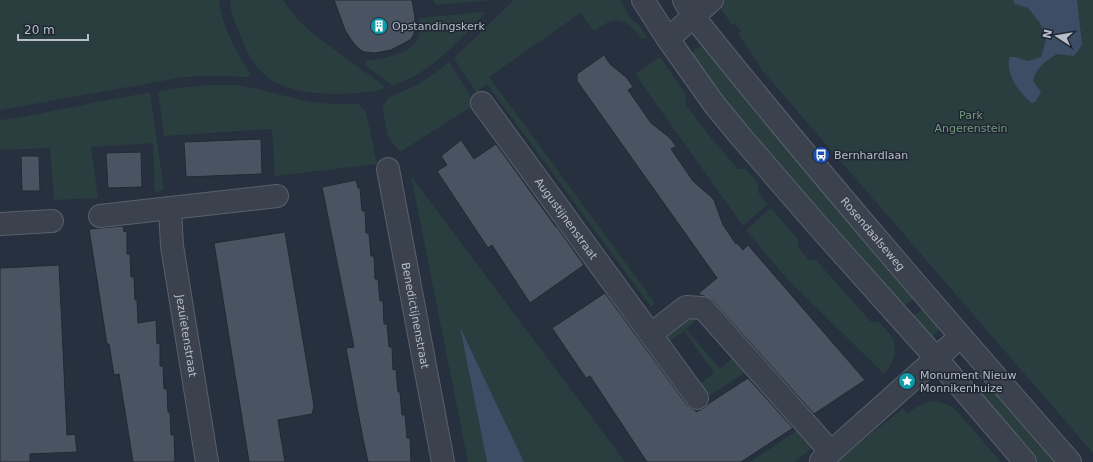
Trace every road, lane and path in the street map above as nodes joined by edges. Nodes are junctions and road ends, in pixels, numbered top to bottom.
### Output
1 (643, 0) edge
2 (712, 0) edge
3 (688, 8) edge
4 (668, 39) junction
5 (482, 103) dead end
6 (388, 169) dead end
7 (277, 196) dead end
8 (170, 208) junction
9 (100, 216) dead end
10 (52, 221) dead end
11 (0, 224) edge
12 (651, 334) junction
13 (960, 337) junction
14 (936, 358) junction
15 (698, 398) dead end
16 (826, 457) edge
17 (207, 462) edge
18 (443, 462) edge
19 (1025, 462) edge
20 (1070, 462) edge

1 - 4 street
2 - 3 street
3 - 4 street
3 - 13 street, Rosendaalseweg
4 - 14 street
5 - 12 street, Augustijnenstraat
6 - 18 street, Benedictijnenstraat
7 - 8 street
8 - 9 street
8 - 17 street, Jezuïetenstraat
10 - 11 street
12 - 15 street, Augustijnenstraat
12 - 16 street
13 - 14 street
13 - 20 street, Rosendaalseweg
14 - 16 street
14 - 19 street

